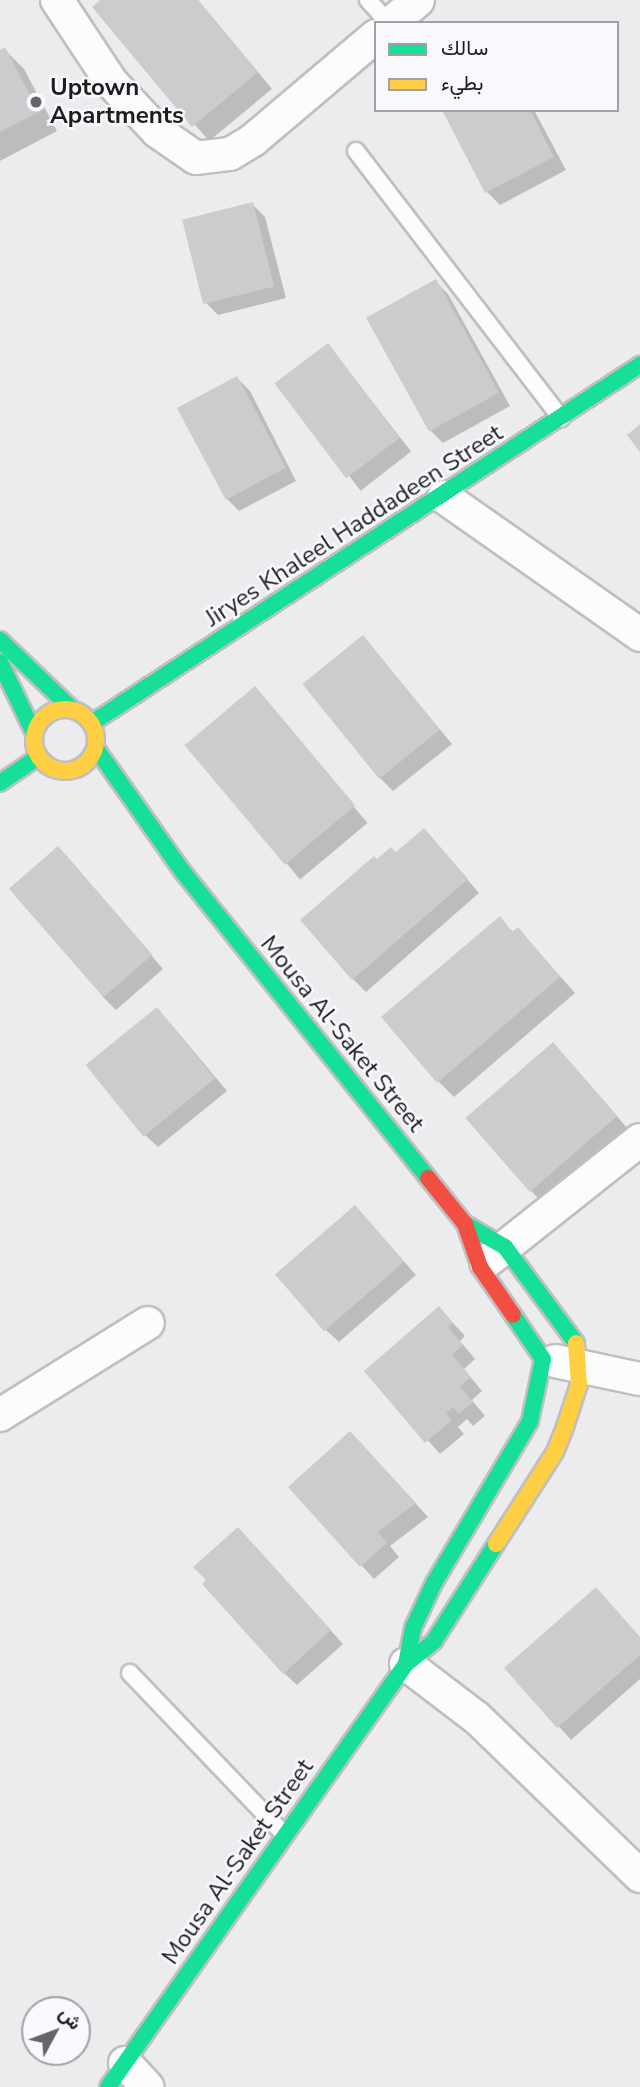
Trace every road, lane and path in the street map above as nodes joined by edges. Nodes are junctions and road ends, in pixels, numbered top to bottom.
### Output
1 (57, 0) edge
2 (368, 0) edge
3 (418, 0) edge
4 (388, 21) edge
5 (392, 21) edge
6 (374, 38) edge
7 (356, 151) dead end
8 (640, 365) edge
9 (561, 418) junction
10 (444, 497) junction
11 (640, 635) edge
12 (0, 639) edge
13 (0, 662) edge
14 (72, 709) junction
15 (92, 723) junction
16 (34, 733) junction
17 (95, 747) junction
18 (38, 757) junction
19 (0, 783) edge
20 (121, 817) dead end
21 (183, 872) junction
22 (640, 1140) edge
23 (464, 1224) junction
24 (505, 1247) junction
25 (480, 1267) junction
26 (148, 1323) dead end
27 (543, 1359) junction
28 (581, 1364) junction
29 (640, 1379) edge
30 (0, 1415) edge
31 (407, 1664) junction
32 (130, 1673) dead end
33 (285, 1835) junction
34 (640, 1876) edge
35 (116, 2075) edge
36 (147, 2087) edge

1 - 6 street
2 - 4 lane
3 - 5 street
7 - 9 lane
8 - 9 street, Jiryes Khaleel Haddadeen Street
9 - 10 street, Jiryes Khaleel Haddadeen Street
10 - 11 street
10 - 15 street, Jiryes Khaleel Haddadeen Street
12 - 14 street
13 - 16 street
14 - 15 street
14 - 16 street
15 - 17 street
16 - 18 street
17 - 18 street
17 - 21 street, Mousa Al-Saket Street
18 - 19 street
20 - 21 street, Mousa Al-Saket Street
21 - 23 street, Mousa Al-Saket Street
22 - 24 street
23 - 24 street, Mousa Al-Saket Street
23 - 25 street, Mousa Al-Saket Street
24 - 25 street
24 - 28 street, Mousa Al-Saket Street
25 - 27 street, Mousa Al-Saket Street
26 - 30 street
27 - 28 street
27 - 31 street, Mousa Al-Saket Street
28 - 29 street
28 - 31 street, Mousa Al-Saket Street
31 - 33 street, Mousa Al-Saket Street
31 - 34 street
32 - 33 lane
33 - 35 street, Mousa Al-Saket Street
35 - 36 street

